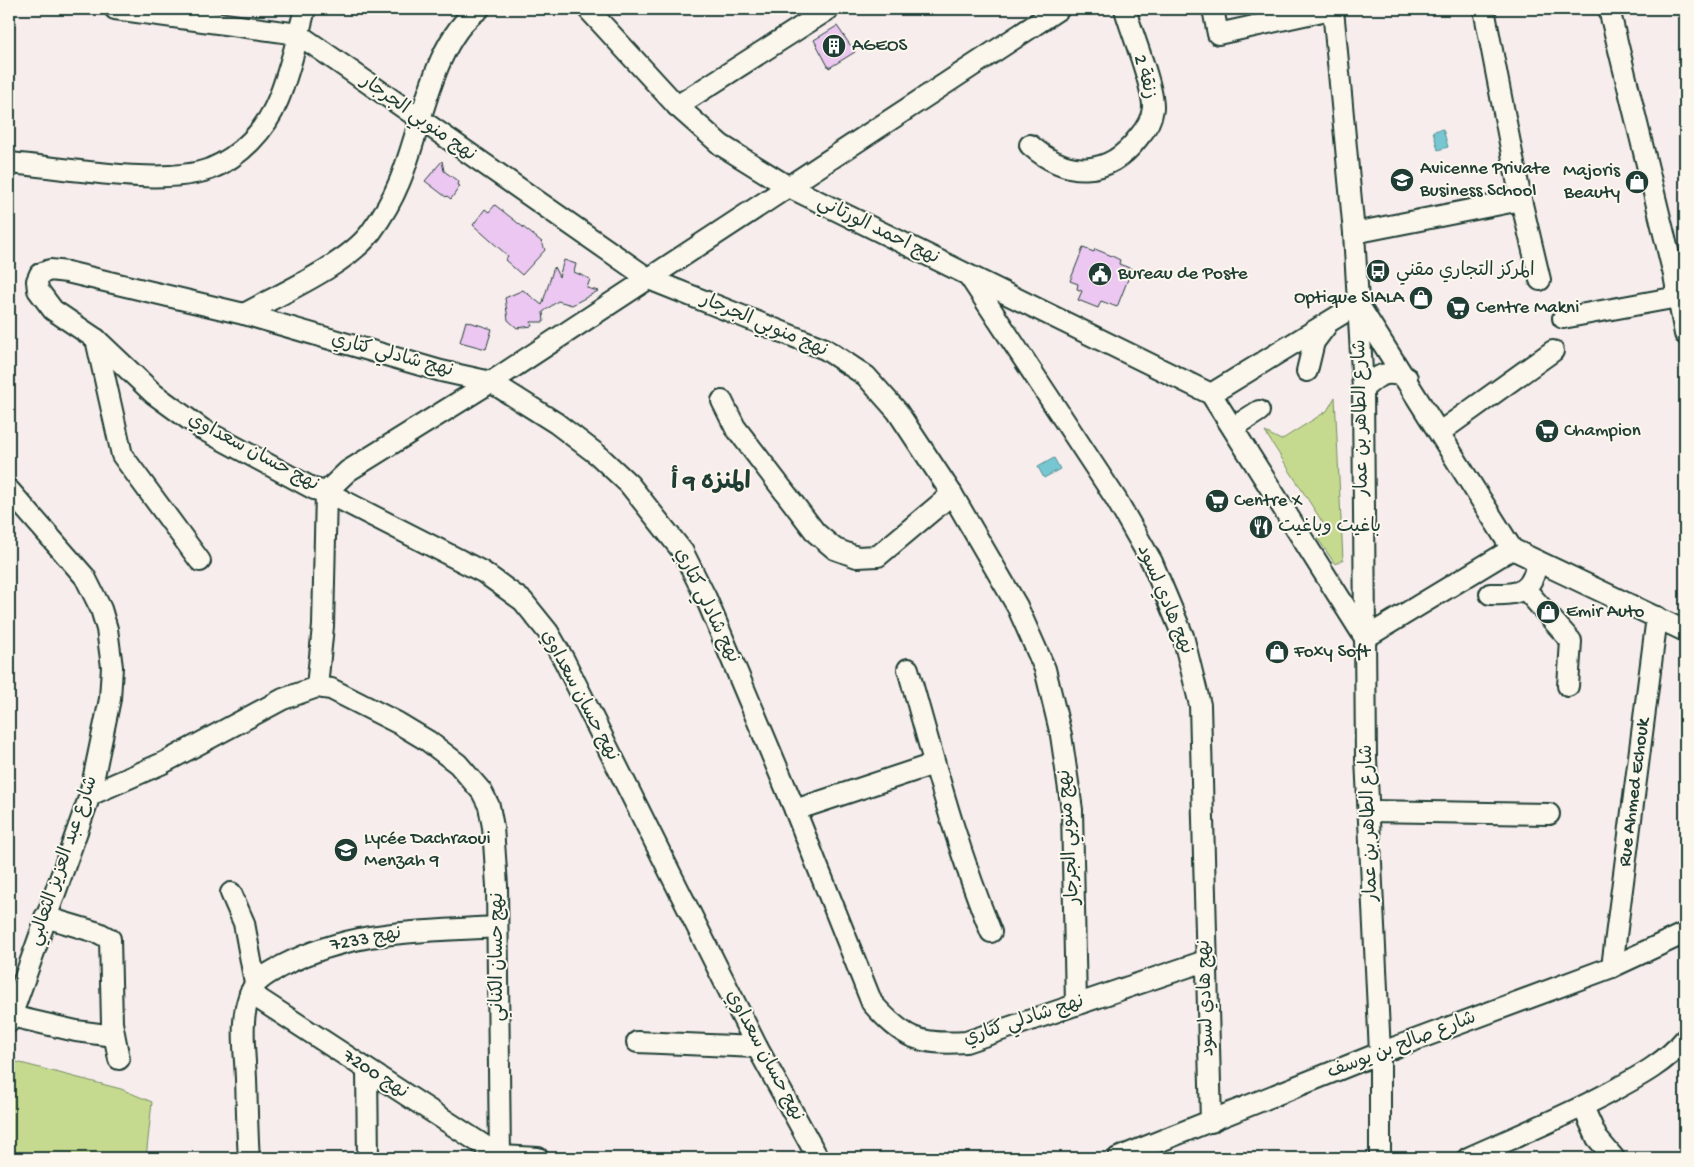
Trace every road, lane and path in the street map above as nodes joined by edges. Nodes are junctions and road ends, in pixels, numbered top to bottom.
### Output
1 (115, 9) edge
2 (305, 9) edge
3 (479, 9) edge
4 (588, 9) edge
5 (829, 9) edge
6 (1059, 9) edge
7 (1124, 9) edge
8 (1214, 9) edge
9 (1332, 9) edge
10 (1487, 9) edge
11 (1610, 9) edge
12 (135, 10) edge
13 (298, 34) junction
14 (677, 106) junction
15 (420, 121) junction
16 (1030, 145) dead end
17 (9, 163) edge
18 (787, 186) junction
19 (1521, 200) junction
20 (1354, 233) junction
21 (1680, 272) edge
22 (968, 276) junction
23 (649, 279) junction
24 (1540, 280) dead end
25 (37, 281) joint
26 (1678, 297) junction
27 (1358, 304) junction
28 (244, 314) junction
29 (1563, 318) dead end
30 (1329, 323) junction
31 (1685, 334) edge
32 (96, 339) junction
33 (1553, 351) dead end
34 (1308, 371) dead end
35 (1407, 378) junction
36 (491, 382) junction
37 (1363, 389) junction
38 (1211, 394) junction
39 (722, 401) dead end
40 (1259, 411) dead end
41 (1234, 427) junction
42 (1440, 432) junction
43 (9, 490) edge
44 (326, 492) junction
45 (952, 494) junction
46 (1512, 550) junction
47 (200, 561) dead end
48 (1537, 561) junction
49 (1525, 589) junction
50 (1490, 594) dead end
51 (1657, 618) junction
52 (1685, 631) edge
53 (1365, 638) junction
54 (908, 669) dead end
55 (1568, 686) dead end
56 (317, 687) junction
57 (934, 764) junction
58 (90, 795) junction
59 (795, 810) junction
60 (1369, 811) junction
61 (1549, 814) dead end
62 (231, 893) dead end
63 (45, 917) junction
64 (496, 927) junction
65 (991, 932) dead end
66 (1685, 933) edge
67 (1205, 961) junction
68 (1612, 967) junction
69 (253, 988) junction
70 (1076, 1004) junction
71 (10, 1019) edge
72 (114, 1036) junction
73 (1685, 1039) edge
74 (638, 1042) dead end
75 (757, 1047) junction
76 (1380, 1053) junction
77 (119, 1059) dead end
78 (367, 1070) junction
79 (1583, 1108) junction
80 (1211, 1122) junction
81 (500, 1157) edge
82 (248, 1158) edge
83 (368, 1158) edge
84 (538, 1158) edge
85 (818, 1158) edge
86 (1118, 1158) edge
87 (1380, 1158) edge
88 (1468, 1158) edge
89 (1614, 1158) edge

1 - 12 street, نهج منوبي الجرجار
2 - 13 street
3 - 15 street
4 - 14 street, نهج احمد الورتاني
5 - 14 street
6 - 18 street
7 - 16 street, زنقة 2
8 - 9 street
9 - 20 street, شارع الطاهر بن عمار
10 - 19 street
11 - 21 street
12 - 13 street, نهج منوبي الجرجار
13 - 15 street, نهج منوبي الجرجار
13 - 17 street
14 - 18 street, نهج احمد الورتاني
15 - 23 street, نهج منوبي الجرجار
15 - 28 street
18 - 22 street, نهج احمد الورتاني
18 - 23 street
19 - 20 street
19 - 24 street
20 - 27 street, شارع الطاهر بن عمار
21 - 26 street
22 - 38 street, نهج احمد الورتاني
22 - 67 street, نهج هادي لسود
23 - 36 street
23 - 45 street, نهج منوبي الجرجار
25 - 28 street, نهج شادلي كتاري
25 - 32 street, نهج حسان سعداوي
26 - 29 street
26 - 31 street
27 - 30 street
27 - 35 street
27 - 37 street, شارع الطاهر بن عمار
28 - 36 street, نهج شادلي كتاري
30 - 34 street
30 - 38 street
32 - 44 street, نهج حسان سعداوي
32 - 47 street
33 - 42 street
35 - 37 street
35 - 42 street
36 - 44 street
36 - 59 street, نهج شادلي كتاري
37 - 53 street, شارع الطاهر بن عمار
38 - 41 street
39 - 45 street
40 - 41 street
41 - 53 street
42 - 46 street
43 - 58 street, شارع عبد العزيز الثعالبي
44 - 56 street
44 - 75 street, نهج حسان سعداوي
45 - 70 street, نهج منوبي الجرجار
46 - 48 street
46 - 53 street
48 - 49 street
48 - 51 street
49 - 50 street
49 - 55 street
51 - 52 street
51 - 68 street, Rue Ahmed Echouk
53 - 60 street, شارع الطاهر بن عمار
54 - 57 street
56 - 58 street
56 - 64 street, نهج حسان الكناني
57 - 59 street
57 - 65 street
58 - 63 street, شارع عبد العزيز الثعالبي
59 - 70 street, نهج شادلي كتاري
60 - 61 street
60 - 76 street, شارع الطاهر بن عمار
62 - 69 street
63 - 71 street, شارع عبد العزيز الثعالبي
63 - 72 street
64 - 69 street, نهج 7233
64 - 81 street, نهج حسان الكناني
66 - 68 street, شارع صالح بن يوسف
67 - 70 street, نهج شادلي كتاري
67 - 80 street, نهج هادي لسود
68 - 76 street, شارع صالح بن يوسف
69 - 78 street, نهج 7200
69 - 82 street
71 - 72 street
72 - 77 street
73 - 79 street
74 - 75 street
75 - 85 street, نهج حسان سعداوي
76 - 80 street, شارع صالح بن يوسف
76 - 87 street, شارع الطاهر بن عمار
78 - 81 street, نهج 7200
78 - 83 street
79 - 88 street
79 - 89 street
80 - 86 street, شارع صالح بن يوسف
81 - 84 street

